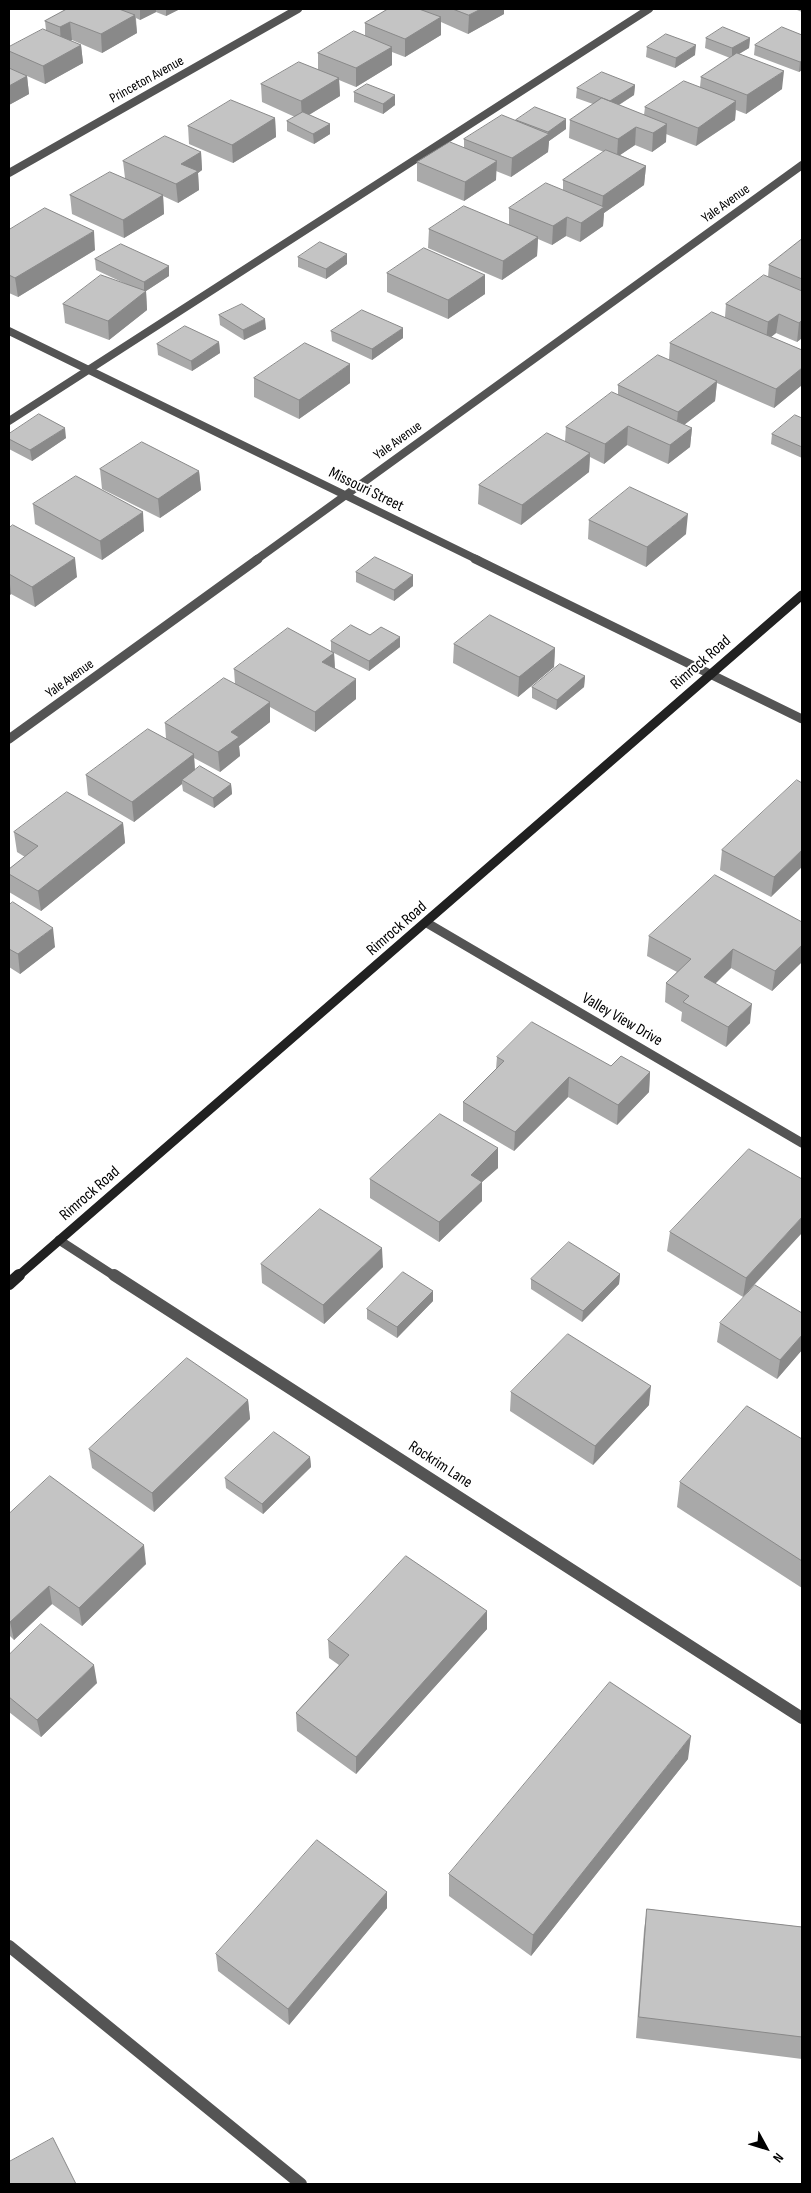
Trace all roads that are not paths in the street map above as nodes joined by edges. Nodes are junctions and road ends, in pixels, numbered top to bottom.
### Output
1 (298, 9) edge
2 (648, 9) edge
3 (802, 164) edge
4 (9, 173) edge
5 (9, 331) edge
6 (87, 370) junction
7 (9, 420) edge
8 (344, 496) junction
9 (802, 595) edge
10 (711, 674) junction
11 (802, 719) edge
12 (9, 739) edge
13 (427, 923) junction
14 (802, 1143) edge
15 (60, 1240) junction
16 (9, 1284) edge
17 (802, 1718) edge
18 (9, 1946) edge
19 (302, 2184) edge

1 - 4 street, Princeton Avenue
2 - 6 street
3 - 8 street, Yale Avenue
5 - 6 street, Missouri Street
6 - 7 street
6 - 8 street, Missouri Street
8 - 10 street, Missouri Street
8 - 12 street, Yale Avenue
9 - 10 main road, Rimrock Road
10 - 11 street, Missouri Street
10 - 13 main road, Rimrock Road
13 - 14 street, Valley View Drive
13 - 15 main road, Rimrock Road
15 - 16 main road, Rimrock Road
15 - 17 street, Rockrim Lane
18 - 19 street

